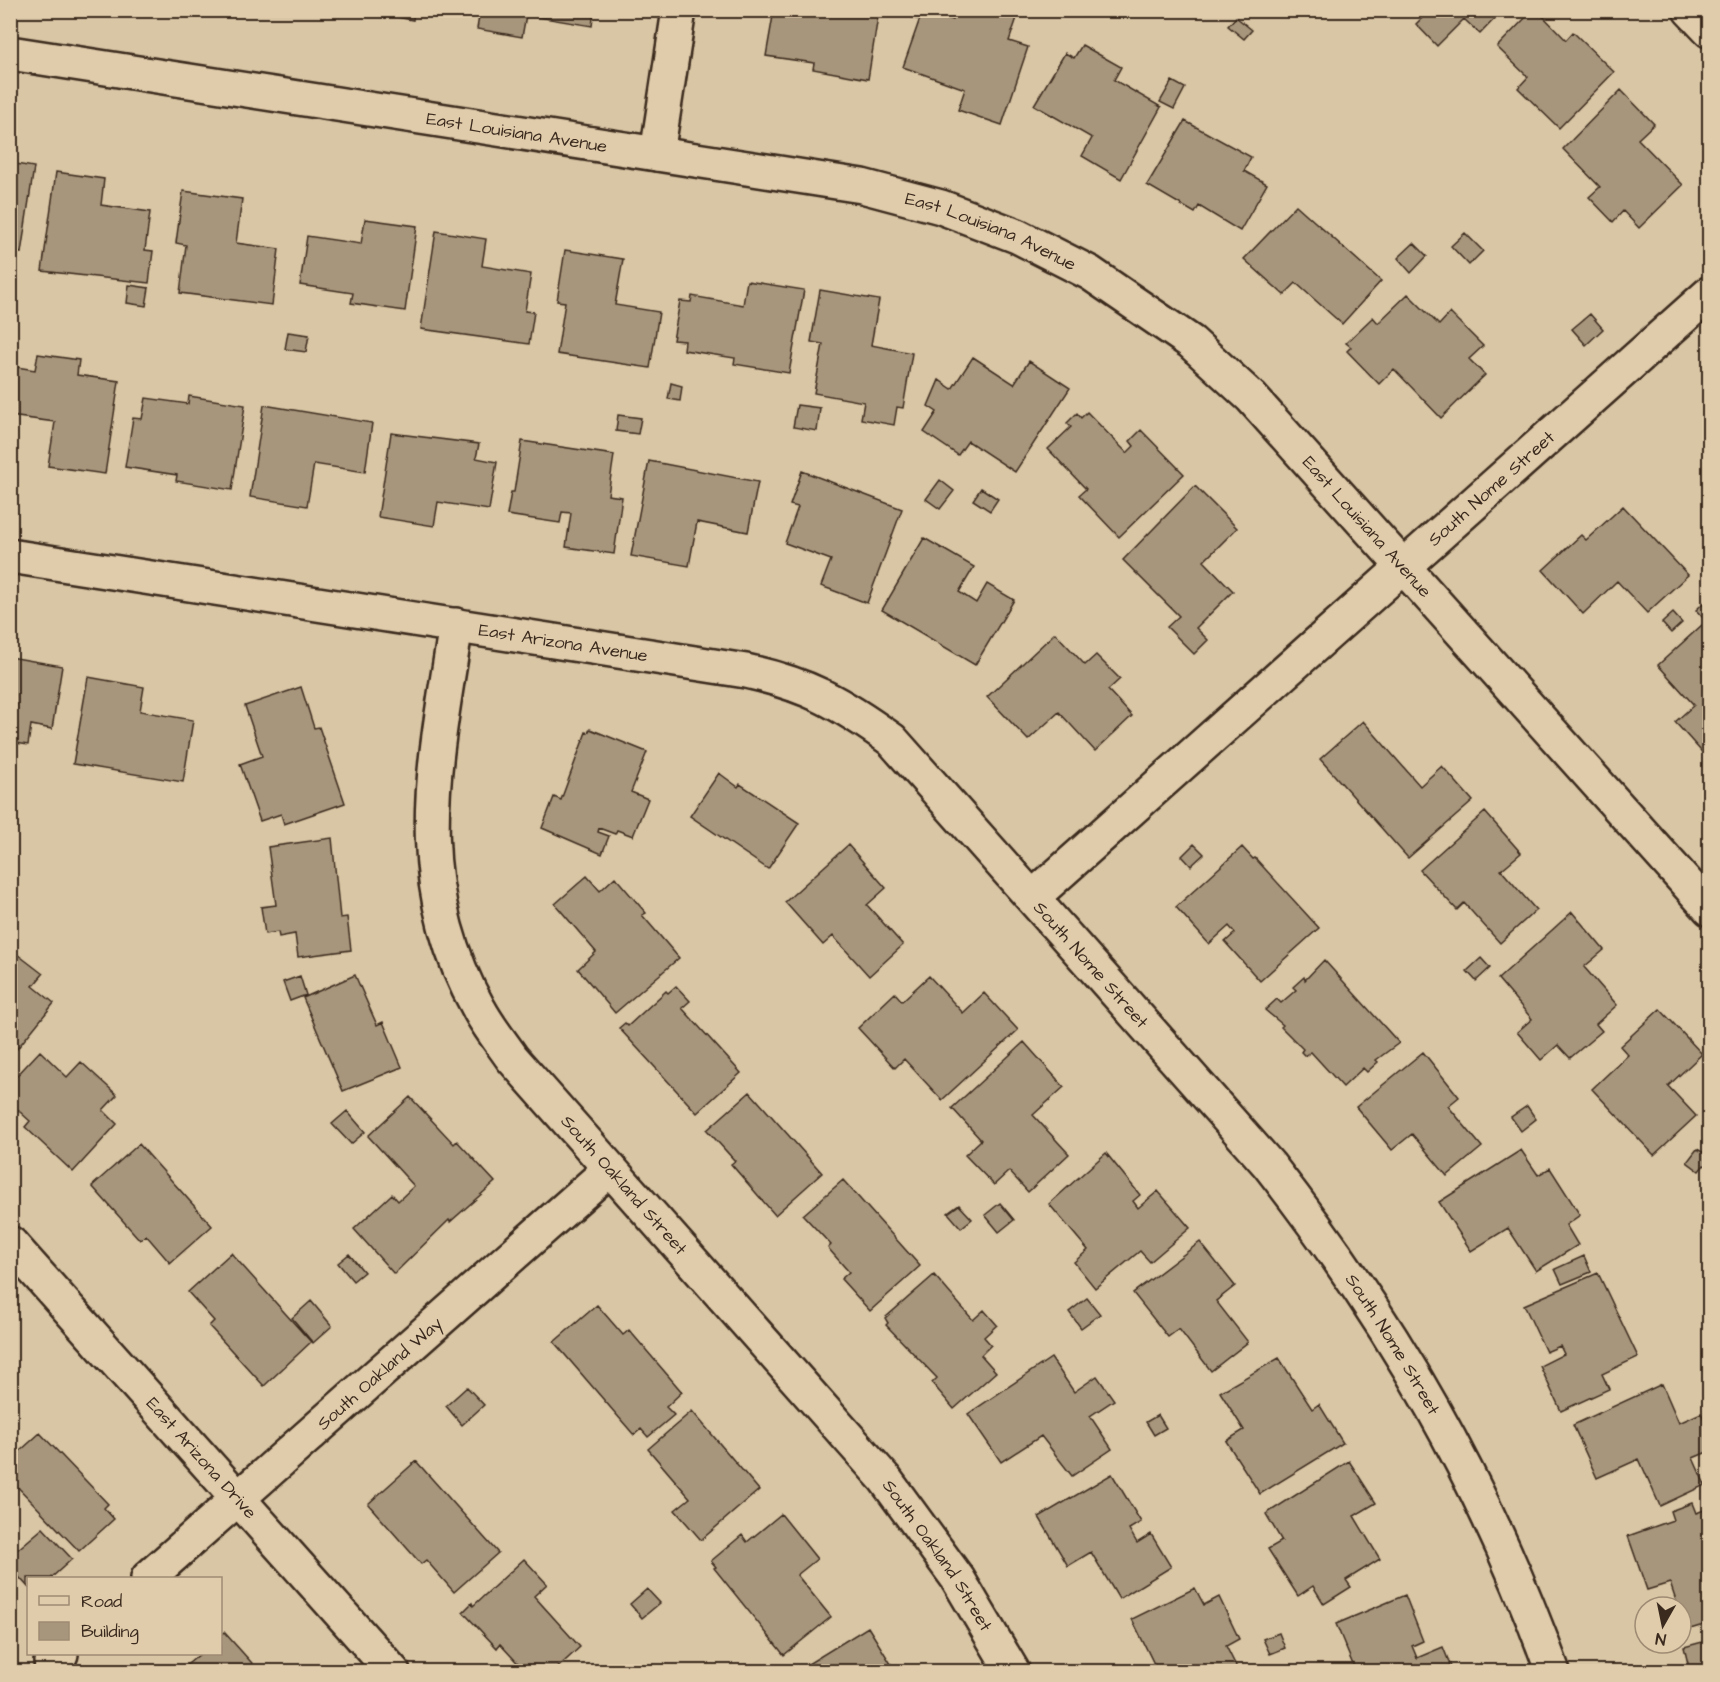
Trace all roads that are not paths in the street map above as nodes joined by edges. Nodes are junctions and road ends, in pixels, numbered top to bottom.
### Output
1 (679, 10) edge
2 (1690, 10) edge
3 (1710, 31) edge
4 (10, 53) edge
5 (657, 154) junction
6 (1710, 293) edge
7 (10, 556) edge
8 (1405, 567) junction
9 (456, 625) junction
10 (1033, 897) junction
11 (1710, 909) edge
12 (610, 1169) junction
13 (10, 1243) edge
14 (240, 1499) junction
15 (149, 1577) edge
16 (393, 1671) edge
17 (1012, 1671) edge
18 (1553, 1671) edge

1 - 5 street
2 - 3 street
4 - 5 street, East Louisiana Avenue
5 - 8 street, East Louisiana Avenue
6 - 8 street, South Nome Street
7 - 9 street, East Arizona Avenue
8 - 10 street, South Nome Street
8 - 11 street, East Louisiana Avenue
9 - 10 street, East Arizona Avenue
9 - 12 street, South Oakland Street
10 - 18 street, South Nome Street
12 - 14 street, South Oakland Way
12 - 17 street, South Oakland Street
13 - 14 street, East Arizona Drive
14 - 15 street, South Oakland Way
14 - 16 street, East Arizona Drive

